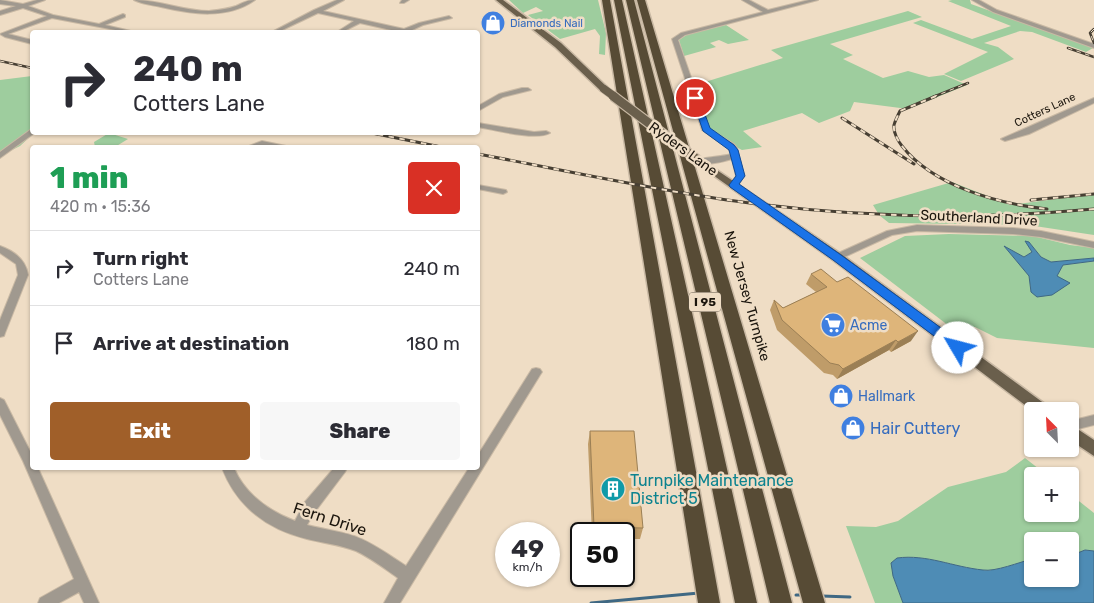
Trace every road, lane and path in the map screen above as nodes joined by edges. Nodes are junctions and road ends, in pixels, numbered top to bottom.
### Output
1 (42, 0) edge
2 (137, 0) edge
3 (252, 0) edge
4 (321, 0) edge
5 (341, 0) edge
6 (499, 0) edge
7 (606, 0) edge
8 (618, 0) edge
9 (630, 0) edge
10 (641, 0) edge
11 (745, 0) edge
12 (815, 0) edge
13 (975, 0) edge
14 (0, 2) edge
15 (334, 3) junction
16 (23, 6) junction
17 (316, 11) junction
18 (766, 12) junction
19 (0, 13) edge
20 (52, 16) junction
21 (123, 16) dead end
22 (449, 18) dead end
23 (359, 21) junction
24 (100, 26) junction
25 (121, 30) edge
26 (279, 30) edge
27 (343, 30) edge
28 (396, 30) edge
29 (409, 30) edge
30 (30, 42) edge
31 (1094, 46) edge
32 (528, 90) dead end
33 (1094, 100) edge
34 (480, 107) edge
35 (480, 125) edge
36 (546, 133) dead end
37 (30, 134) edge
38 (1005, 139) dead end
39 (256, 145) edge
40 (273, 145) edge
41 (0, 156) edge
42 (734, 156) junction
43 (699, 161) junction
44 (734, 185) junction
45 (480, 186) edge
46 (503, 192) dead end
47 (1094, 245) edge
48 (0, 250) edge
49 (837, 257) junction
50 (30, 282) edge
51 (20, 284) junction
52 (3, 317) edge
53 (0, 333) edge
54 (536, 372) dead end
55 (1032, 402) edge
56 (2, 412) edge
57 (1094, 420) edge
58 (1079, 424) edge
59 (1079, 438) edge
60 (1094, 449) edge
61 (30, 458) edge
62 (480, 461) edge
63 (35, 470) edge
64 (229, 470) edge
65 (339, 470) edge
66 (474, 470) edge
67 (298, 529) junction
68 (408, 576) junction
69 (82, 582) junction
70 (811, 593) edge
71 (45, 603) edge
72 (92, 603) edge
73 (391, 603) edge
74 (709, 603) edge
75 (746, 603) edge
76 (781, 603) edge

1 - 16 street
2 - 3 street
4 - 15 street
5 - 15 street
6 - 43 main road, Ryders Lane, bridge
7 - 74 highway
8 - 75 highway, I 95
9 - 76 highway, I 95
10 - 70 highway, New Jersey Turnpike / I 95
11 - 18 street
12 - 18 street
13 - 31 street
14 - 16 street
15 - 17 street
16 - 19 street
16 - 20 street
17 - 23 street
17 - 26 street
18 - 42 street
20 - 24 street
20 - 30 street
21 - 24 street
22 - 29 street
23 - 27 street
23 - 28 street
24 - 25 street
32 - 34 street
33 - 38 street, Cotters Lane
35 - 36 street
37 - 41 street
39 - 40 street
42 - 43 street
42 - 44 street
43 - 44 main road, Ryders Lane
44 - 49 main road, Ryders Lane
45 - 46 street
47 - 49 street, Southerland Drive
48 - 51 street
49 - 55 main road, Ryders Lane
50 - 51 street
51 - 52 street
52 - 53 street
54 - 62 street
56 - 61 street
57 - 58 street
59 - 60 main road
63 - 69 street
64 - 67 street, Fern Drive
65 - 67 street
66 - 68 street
67 - 68 street, Fern Drive
68 - 73 street
69 - 71 street
69 - 72 street

